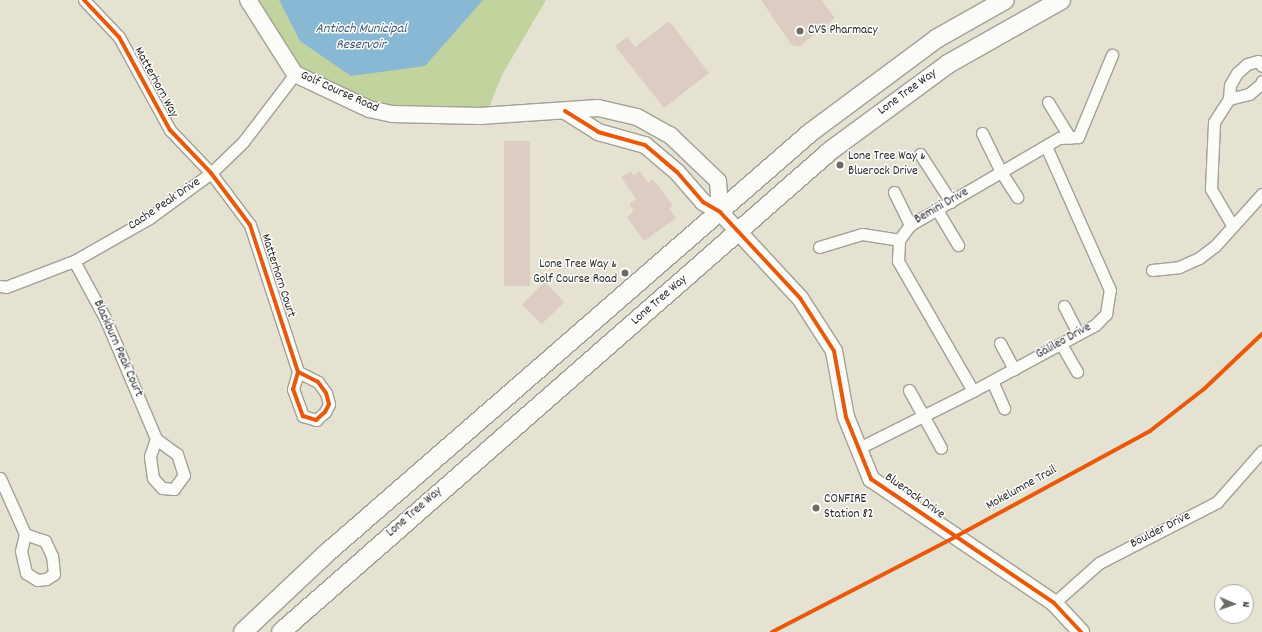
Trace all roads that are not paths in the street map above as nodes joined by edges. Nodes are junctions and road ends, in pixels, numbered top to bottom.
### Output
1 (84, 0) edge
2 (248, 0) edge
3 (1005, 0) edge
4 (1061, 0) edge
5 (1112, 55) dead end
6 (1261, 62) edge
7 (295, 74) junction
8 (1262, 81) edge
9 (1229, 99) junction
10 (1048, 102) dead end
11 (565, 111) junction
12 (982, 133) dead end
13 (1074, 137) junction
14 (1046, 146) junction
15 (920, 154) dead end
16 (1001, 172) junction
17 (211, 173) junction
18 (894, 192) dead end
19 (1262, 194) edge
20 (1017, 197) dead end
21 (951, 202) junction
22 (937, 210) junction
23 (720, 212) junction
24 (910, 225) junction
25 (1232, 225) junction
26 (739, 233) junction
27 (899, 240) junction
28 (958, 244) dead end
29 (819, 247) dead end
30 (74, 261) junction
31 (1152, 270) dead end
32 (0, 286) edge
33 (1064, 306) dead end
34 (1078, 334) junction
35 (1000, 343) dead end
36 (1060, 344) junction
37 (1014, 369) junction
38 (298, 372) dead end
39 (1076, 372) dead end
40 (992, 380) junction
41 (908, 390) dead end
42 (973, 391) junction
43 (1004, 408) dead end
44 (925, 416) junction
45 (156, 439) dead end
46 (941, 448) dead end
47 (857, 449) junction
48 (1262, 451) edge
49 (0, 478) edge
50 (25, 534) dead end
51 (1054, 604) junction
52 (243, 632) edge
53 (281, 632) edge
54 (1081, 632) edge

1 - 17 street, Matterhorn Way
2 - 7 street, Golf Course Road
3 - 23 main road, Lone Tree Way
4 - 26 main road, Lone Tree Way
5 - 13 street
6 - 9 street
7 - 11 street, Golf Course Road
7 - 17 street, Cache Peak Drive
8 - 9 street
9 - 25 street
10 - 13 street
11 - 23 street
11 - 23 street, Golf Course Road
12 - 16 street
13 - 14 street, Bemini Drive
14 - 16 street, Bemini Drive
14 - 34 street, Galileo Drive
15 - 21 street
16 - 20 street
16 - 21 street, Bemini Drive
17 - 30 street, Cache Peak Drive
17 - 38 street, Matterhorn Court
18 - 24 street
19 - 25 street
21 - 22 street, Bemini Drive
22 - 24 street, Bemini Drive
22 - 28 street
23 - 26 street, Bluerock Drive
23 - 52 main road, Lone Tree Way
24 - 27 street, Bemini Drive
25 - 31 street
26 - 47 street, Bluerock Drive
26 - 53 main road, Lone Tree Way
27 - 29 street
27 - 42 street
30 - 32 street, Cache Peak Drive
30 - 45 street, Blackburn Peak Court
33 - 34 street
34 - 36 street, Galileo Drive
35 - 37 street
36 - 37 street, Galileo Drive
36 - 39 street
37 - 40 street, Galileo Drive
40 - 42 street, Galileo Drive
40 - 43 street
41 - 44 street
42 - 44 street, Galileo Drive
44 - 46 street
44 - 47 street, Galileo Drive
47 - 51 street, Bluerock Drive
48 - 51 street, Boulder Drive
49 - 50 street
51 - 54 street, Bluerock Drive

